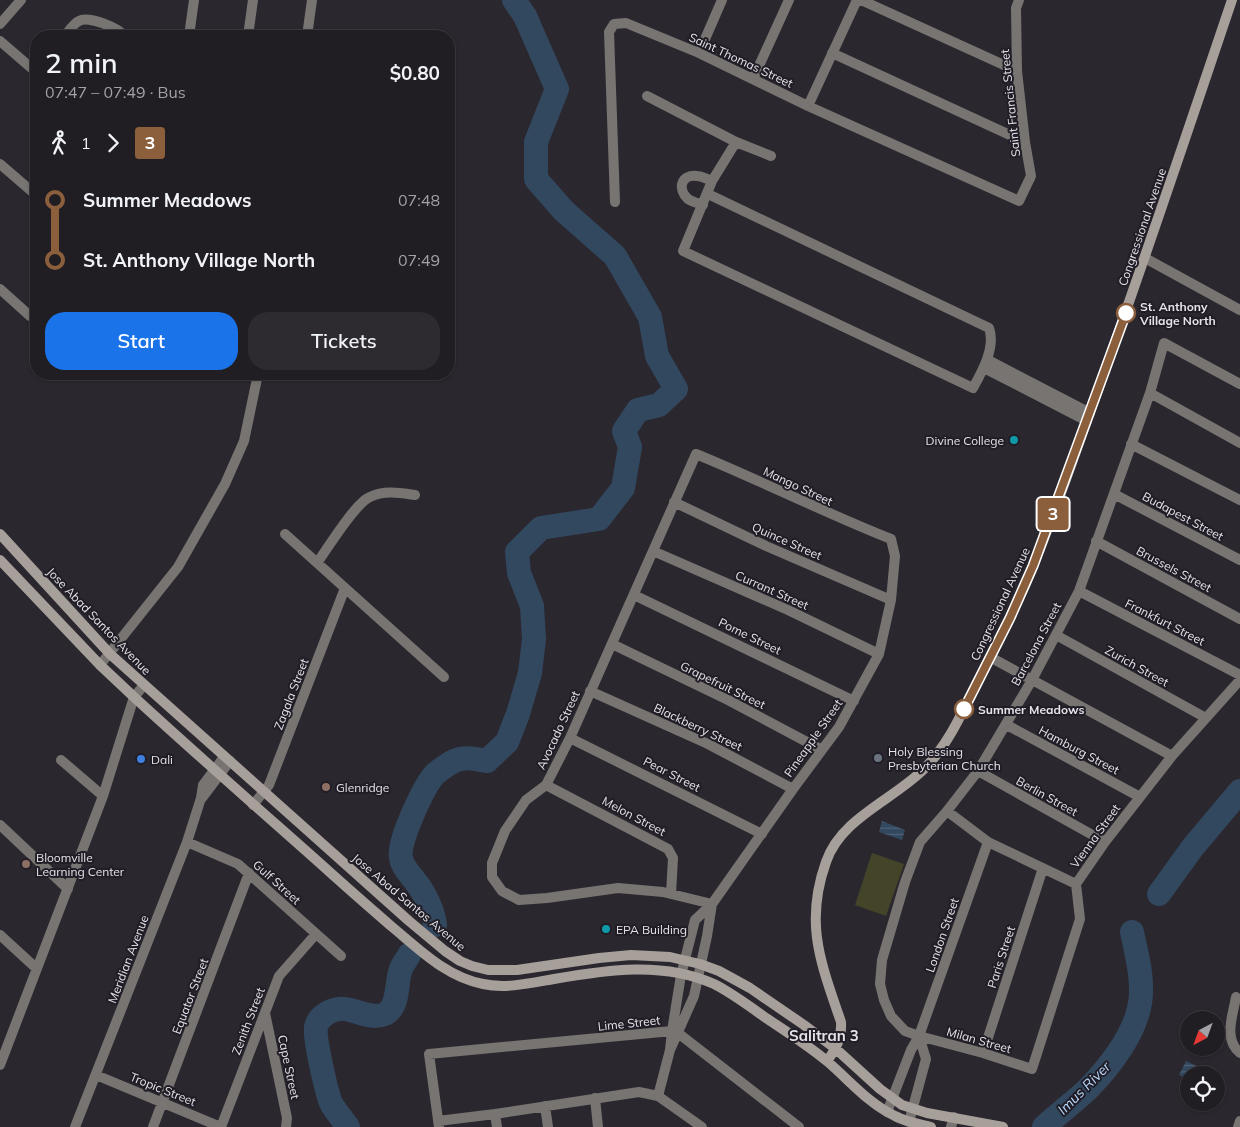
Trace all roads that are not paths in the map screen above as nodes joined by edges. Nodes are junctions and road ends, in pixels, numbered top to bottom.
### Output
1 (21, 0) edge
2 (253, 0) edge
3 (312, 0) edge
4 (789, 0) edge
5 (857, 0) edge
6 (862, 0) edge
7 (1019, 0) edge
8 (1232, 0) edge
9 (193, 1) edge
10 (720, 1) edge
11 (0, 24) edge
12 (70, 30) edge
13 (118, 30) edge
14 (190, 30) edge
15 (249, 30) edge
16 (308, 30) edge
17 (0, 41) edge
18 (699, 52) junction
19 (832, 52) junction
20 (30, 67) edge
21 (1017, 71) junction
22 (754, 79) junction
23 (647, 96) dead end
24 (808, 106) junction
25 (736, 142) junction
26 (1025, 142) junction
27 (771, 156) dead end
28 (0, 164) edge
29 (712, 181) junction
30 (30, 190) edge
31 (708, 194) junction
32 (1019, 200) joint
33 (615, 202) dead end
34 (702, 205) junction
35 (1145, 258) junction
36 (0, 289) edge
37 (1239, 307) edge
38 (30, 316) dead end
39 (986, 364) junction
40 (257, 380) edge
41 (1240, 384) edge
42 (1150, 393) junction
43 (1088, 417) junction
44 (1240, 443) edge
45 (1131, 444) junction
46 (696, 454) joint
47 (1114, 494) junction
48 (415, 495) dead end
49 (1240, 500) edge
50 (674, 502) junction
51 (285, 534) dead end
52 (1, 539) edge
53 (890, 539) joint
54 (1096, 541) junction
55 (653, 551) junction
56 (0, 560) edge
57 (1240, 560) edge
58 (317, 563) junction
59 (345, 588) junction
60 (1078, 591) junction
61 (634, 595) junction
62 (891, 600) junction
63 (1240, 619) edge
64 (1056, 635) junction
65 (612, 644) junction
66 (110, 654) junction
67 (879, 654) junction
68 (990, 657) junction
69 (100, 665) junction
70 (1240, 675) edge
71 (444, 677) dead end
72 (1032, 680) junction
73 (1240, 680) edge
74 (144, 685) junction
75 (590, 691) junction
76 (134, 697) junction
77 (854, 701) junction
78 (1206, 718) junction
79 (1006, 724) junction
80 (570, 738) junction
81 (822, 750) junction
82 (1172, 756) junction
83 (227, 759) junction
84 (61, 760) dead end
85 (978, 771) junction
86 (216, 772) junction
87 (546, 785) junction
88 (793, 789) junction
89 (264, 792) junction
90 (103, 796) junction
91 (1140, 797) junction
92 (253, 805) junction
93 (947, 811) junction
94 (0, 825) edge
95 (762, 834) junction
96 (187, 842) junction
97 (988, 842) junction
98 (1105, 842) junction
99 (1043, 868) junction
100 (249, 873) junction
101 (1076, 884) junction
102 (68, 889) junction
103 (672, 894) junction
104 (712, 904) junction
105 (316, 934) junction
106 (0, 935) edge
107 (341, 956) dead end
108 (684, 960) junction
109 (700, 964) junction
110 (36, 968) junction
111 (681, 975) junction
112 (697, 978) junction
113 (1236, 997) dead end
114 (265, 1012) junction
115 (675, 1032) junction
116 (919, 1036) junction
117 (836, 1049) junction
118 (983, 1053) junction
119 (1240, 1053) edge
120 (827, 1061) junction
121 (0, 1064) edge
122 (1032, 1068) joint
123 (96, 1075) junction
124 (658, 1096) junction
125 (595, 1098) junction
126 (892, 1098) junction
127 (163, 1102) junction
128 (545, 1106) junction
129 (913, 1109) junction
130 (887, 1112) junction
131 (495, 1114) junction
132 (1240, 1121) edge
133 (909, 1122) junction
134 (952, 1122) edge
135 (438, 1124) edge
136 (1000, 1126) edge
137 (76, 1127) edge
138 (153, 1127) edge
139 (221, 1127) edge
140 (286, 1127) edge
141 (497, 1127) edge
142 (548, 1127) edge
143 (598, 1127) edge
144 (702, 1127) edge
145 (799, 1127) edge
146 (931, 1127) edge
147 (1238, 1127) edge

1 - 11 street
2 - 15 street
3 - 16 street
4 - 22 street
5 - 19 street
6 - 21 street
7 - 21 street, Saint Francis Street
8 - 35 main road, Congressional Avenue
9 - 14 street
10 - 18 street
12 - 13 street
17 - 20 street
18 - 22 street, Saint Thomas Street
18 - 33 street, Saint Thomas Street
19 - 24 street
19 - 26 street
21 - 26 street, Saint Francis Street
22 - 24 street, Saint Thomas Street
23 - 25 street
24 - 32 street, Saint Thomas Street
25 - 27 street
25 - 29 street
26 - 32 street, Saint Francis Street
28 - 30 street
29 - 31 street
29 - 34 street
31 - 34 street
31 - 39 street
34 - 39 street
35 - 37 street
35 - 43 main road, Congressional Avenue
36 - 38 street
39 - 43 street
40 - 66 street
41 - 42 street, Barcelona Street
42 - 44 street
42 - 45 street, Barcelona Street
43 - 68 main road, Congressional Avenue
45 - 47 street, Barcelona Street
45 - 49 street
46 - 50 street, Avocado Street
46 - 53 street, Mango Street
47 - 54 street, Barcelona Street
47 - 57 street, Budapest Street
48 - 58 street
50 - 55 street, Avocado Street
50 - 62 street, Quince Street
51 - 58 street
52 - 66 main road, Jose Abad Santos Avenue
53 - 62 street, Pineapple Street
54 - 60 street, Barcelona Street
54 - 63 street, Brussels Street
55 - 61 street, Avocado Street
55 - 67 street, Currant Street
56 - 69 main road
58 - 59 street
59 - 71 street
59 - 89 street, Zagala Street
60 - 64 street, Barcelona Street
60 - 70 street, Frankfurt Street
61 - 65 street, Avocado Street
61 - 77 street, Pome Street
62 - 67 street, Pineapple Street
64 - 72 street, Barcelona Street
64 - 78 street, Zurich Street
65 - 75 street, Avocado Street
65 - 81 street, Grapefruit Street
66 - 69 street
66 - 74 main road, Jose Abad Santos Avenue
67 - 77 street, Pineapple Street
68 - 72 street
68 - 117 main road, Congressional Avenue
69 - 76 main road
72 - 79 street, Barcelona Street
72 - 82 street
73 - 78 street, Vienna Street
74 - 76 street
74 - 83 main road, Jose Abad Santos Avenue
75 - 80 street, Avocado Street
75 - 88 street, Blackberry Street
76 - 86 main road
76 - 90 street
77 - 81 street, Pineapple Street
78 - 82 street, Vienna Street
79 - 85 street, Barcelona Street
79 - 91 street, Hamburg Street
80 - 87 street, Avocado Street
80 - 95 street, Pear Street
81 - 88 street, Pineapple Street
82 - 91 street, Vienna Street
83 - 86 street, Meridian Avenue
83 - 89 main road, Jose Abad Santos Avenue
84 - 90 street
85 - 93 street, Barcelona Street
85 - 98 street, Berlin Street
86 - 92 main road
86 - 96 street, Meridian Avenue
87 - 103 street, Melon Street
87 - 103 street, Avocado Street
88 - 95 street, Pineapple Street
89 - 92 street, Zagala Street
89 - 108 main road, Jose Abad Santos Avenue
90 - 102 street
91 - 98 street, Vienna Street
92 - 111 main road
93 - 97 street
93 - 116 street, Barcelona Street
94 - 102 street
95 - 104 street, Pineapple Street
96 - 100 street, Gulf Street
96 - 123 street, Meridian Avenue
97 - 99 street
97 - 116 street, London Street
98 - 101 street, Vienna Street
99 - 101 street
99 - 118 street, Paris Street
100 - 105 street, Gulf Street
100 - 127 street, Equator Street
101 - 122 street, Vienna Street
102 - 110 street
103 - 104 street, Avocado Street
104 - 108 street, Pineapple Street
104 - 109 street, Pineapple Street
105 - 107 street, Gulf Street
105 - 114 street, Zenith Street
106 - 110 street
108 - 109 main road, Jose Abad Santos Avenue
108 - 111 street, Pineapple Street
109 - 112 street, Pineapple Street
109 - 117 main road, Jose Abad Santos Avenue
110 - 121 street
111 - 112 main road
111 - 115 street, Pineapple Street
112 - 115 street, Pineapple Street
112 - 120 main road
113 - 119 street
114 - 139 street, Zenith Street
114 - 140 street, Cape Street
115 - 124 street
115 - 135 street, Lime Street
115 - 145 street, Lime Street
116 - 118 street, Milan Street
116 - 126 street, London Street
116 - 129 street
117 - 120 main road, Congressional Avenue
117 - 126 main road, Jose Abad Santos Avenue
118 - 122 street, Milan Street
120 - 130 main road
123 - 127 street, Tropic Street
123 - 137 street, Meridian Avenue
124 - 125 street
124 - 144 street
125 - 128 street
125 - 143 street
126 - 129 main road, Jose Abad Santos Avenue
126 - 130 street, London Street
127 - 138 street, Equator Street
127 - 139 street, Tropic Street
128 - 131 street
128 - 142 street
129 - 133 street
129 - 134 main road, Jose Abad Santos Avenue
130 - 133 main road
131 - 135 street
131 - 141 street
132 - 147 street
133 - 146 main road
134 - 136 main road, Jose Abad Santos Avenue

